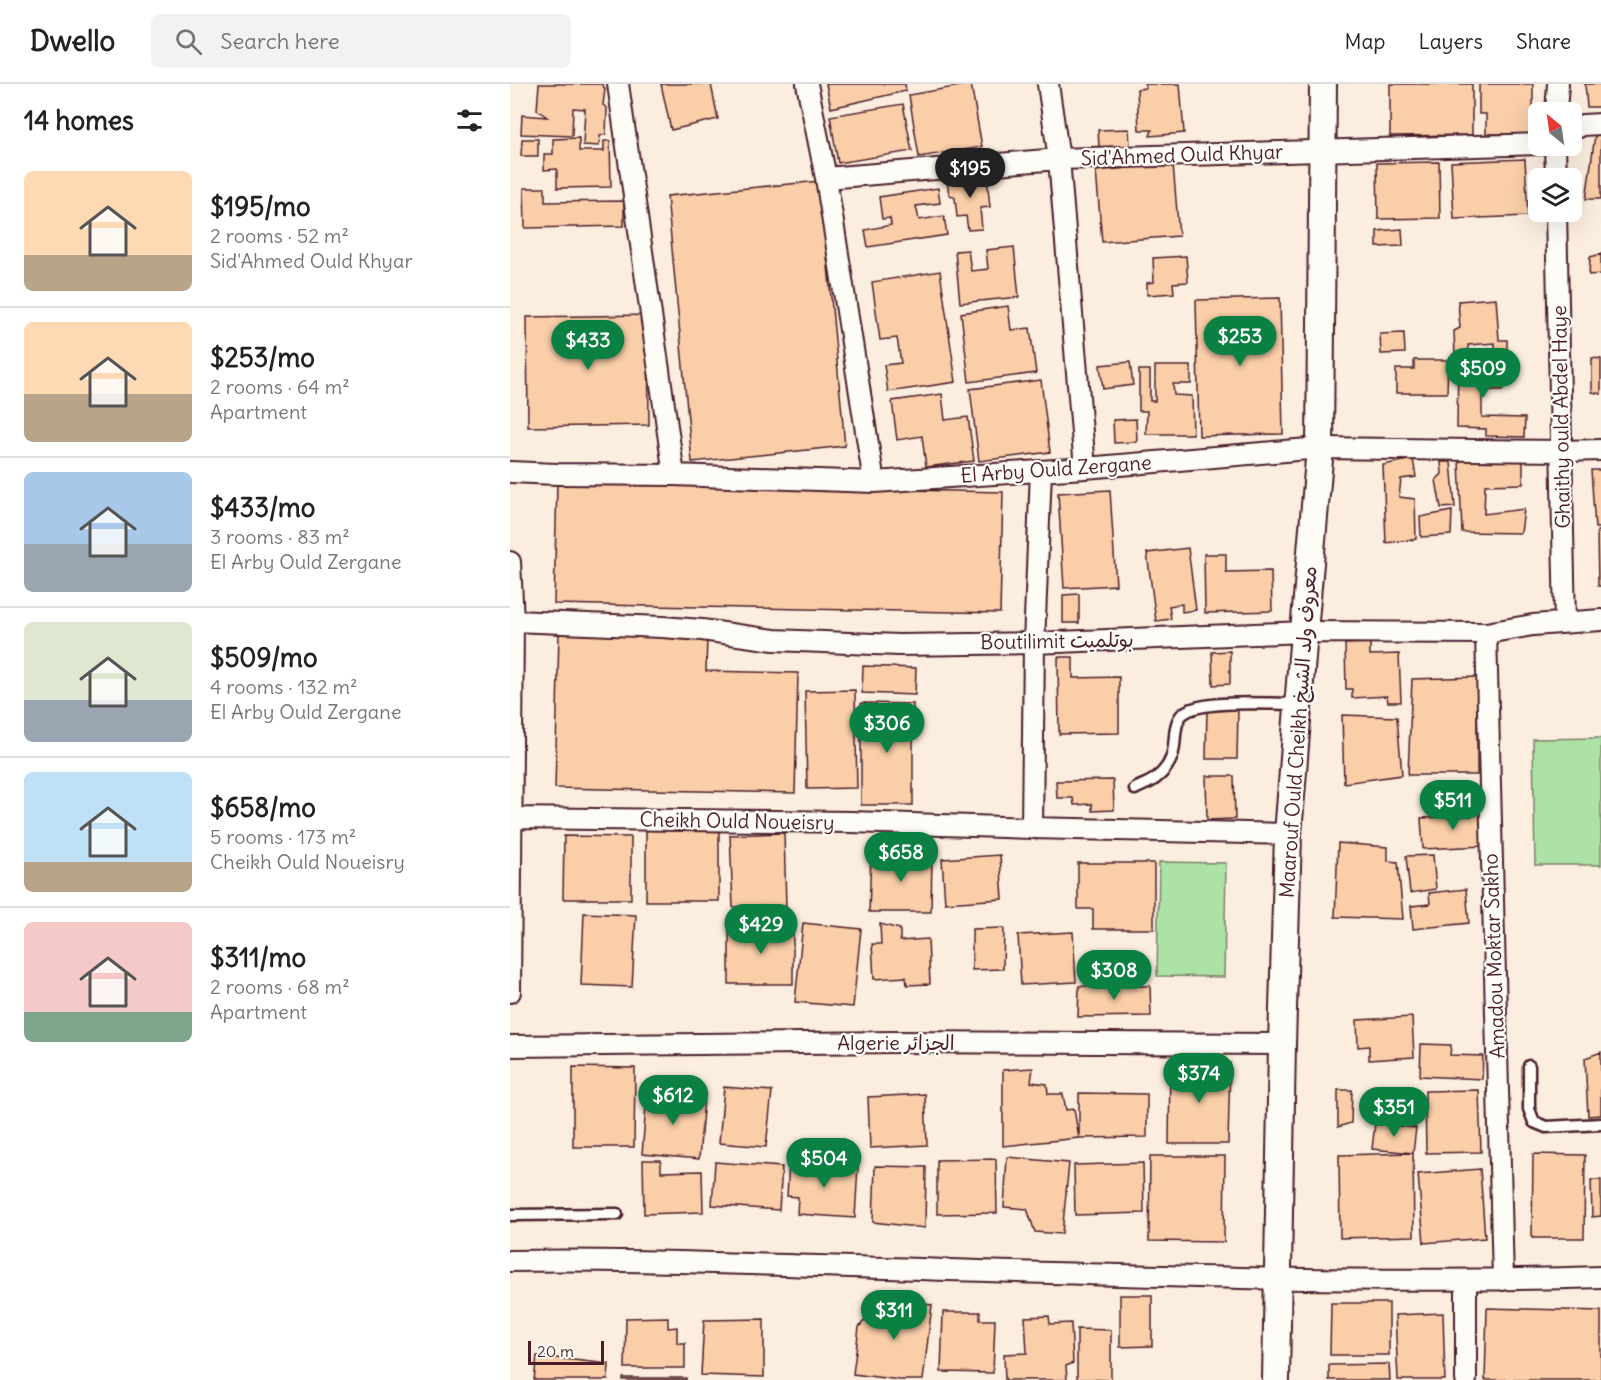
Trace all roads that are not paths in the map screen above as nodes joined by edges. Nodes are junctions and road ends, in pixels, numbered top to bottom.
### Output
1 (618, 84) edge
2 (807, 84) edge
3 (1048, 84) edge
4 (1323, 84) edge
5 (1558, 84) edge
6 (1557, 102) edge
7 (1601, 124) edge
8 (1582, 125) edge
9 (1528, 144) edge
10 (1322, 150) junction
11 (1059, 159) junction
12 (826, 178) junction
13 (1557, 222) edge
14 (1320, 448) junction
15 (1601, 450) edge
16 (1562, 452) junction
17 (1085, 468) junction
18 (1041, 471) junction
19 (510, 472) edge
20 (674, 475) junction
21 (874, 482) junction
22 (510, 562) edge
23 (1601, 620) edge
24 (513, 621) junction
25 (1565, 622) junction
26 (1304, 632) junction
27 (1486, 633) junction
28 (1034, 643) junction
29 (1298, 704) junction
30 (1135, 789) dead end
31 (511, 818) edge
32 (1032, 828) junction
33 (1288, 834) junction
34 (510, 992) edge
35 (1282, 1044) junction
36 (510, 1046) edge
37 (1529, 1066) dead end
38 (1601, 1124) edge
39 (618, 1214) dead end
40 (510, 1215) edge
41 (510, 1261) edge
42 (1601, 1277) edge
43 (1277, 1279) junction
44 (1503, 1280) junction
45 (1466, 1281) junction
46 (1276, 1380) edge
47 (1466, 1380) edge

1 - 20 street
2 - 12 street
3 - 11 street
4 - 10 street, Maarouf Ould Cheikh معروف ولد الشيخ
5 - 6 street
7 - 8 street
9 - 10 street, Sid'Ahmed Ould Khyar
10 - 11 street, Sid'Ahmed Ould Khyar
10 - 14 street, Maarouf Ould Cheikh معروف ولد الشيخ
11 - 12 street, Sid'Ahmed Ould Khyar
11 - 17 street
12 - 21 street
13 - 16 street, Ghaithy ould Abdel Haye
14 - 16 street, El Arby Ould Zergane
14 - 17 street, El Arby Ould Zergane
14 - 26 street, Maarouf Ould Cheikh معروف ولد الشيخ
15 - 16 street, El Arby Ould Zergane
16 - 25 street, Ghaithy ould Abdel Haye
17 - 18 street, El Arby Ould Zergane
18 - 21 street, El Arby Ould Zergane
18 - 28 street
19 - 20 street, El Arby Ould Zergane
20 - 21 street, El Arby Ould Zergane
22 - 24 street
23 - 25 street, Boutilimit بوتلميت
24 - 28 street, Boutilimit بوتلميت
24 - 31 street
25 - 27 street, Boutilimit بوتلميت
26 - 27 street, Boutilimit بوتلميت
26 - 28 street, Boutilimit بوتلميت
26 - 29 street, Maarouf Ould Cheikh معروف ولد الشيخ
27 - 44 street, Amadou Moktar Sakho
28 - 32 street
29 - 30 lane
29 - 33 street, Maarouf Ould Cheikh معروف ولد الشيخ
31 - 32 street, Cheikh Ould Noueisry
31 - 34 street
32 - 33 street, Cheikh Ould Noueisry
33 - 35 street, Maarouf Ould Cheikh معروف ولد الشيخ
35 - 36 street, Algerie الجزائر
35 - 43 street, Maarouf Ould Cheikh معروف ولد الشيخ
37 - 38 lane
39 - 40 lane
41 - 43 street
42 - 44 street
43 - 45 street
43 - 46 street, Maarouf Ould Cheikh معروف ولد الشيخ
44 - 45 street
45 - 47 street

